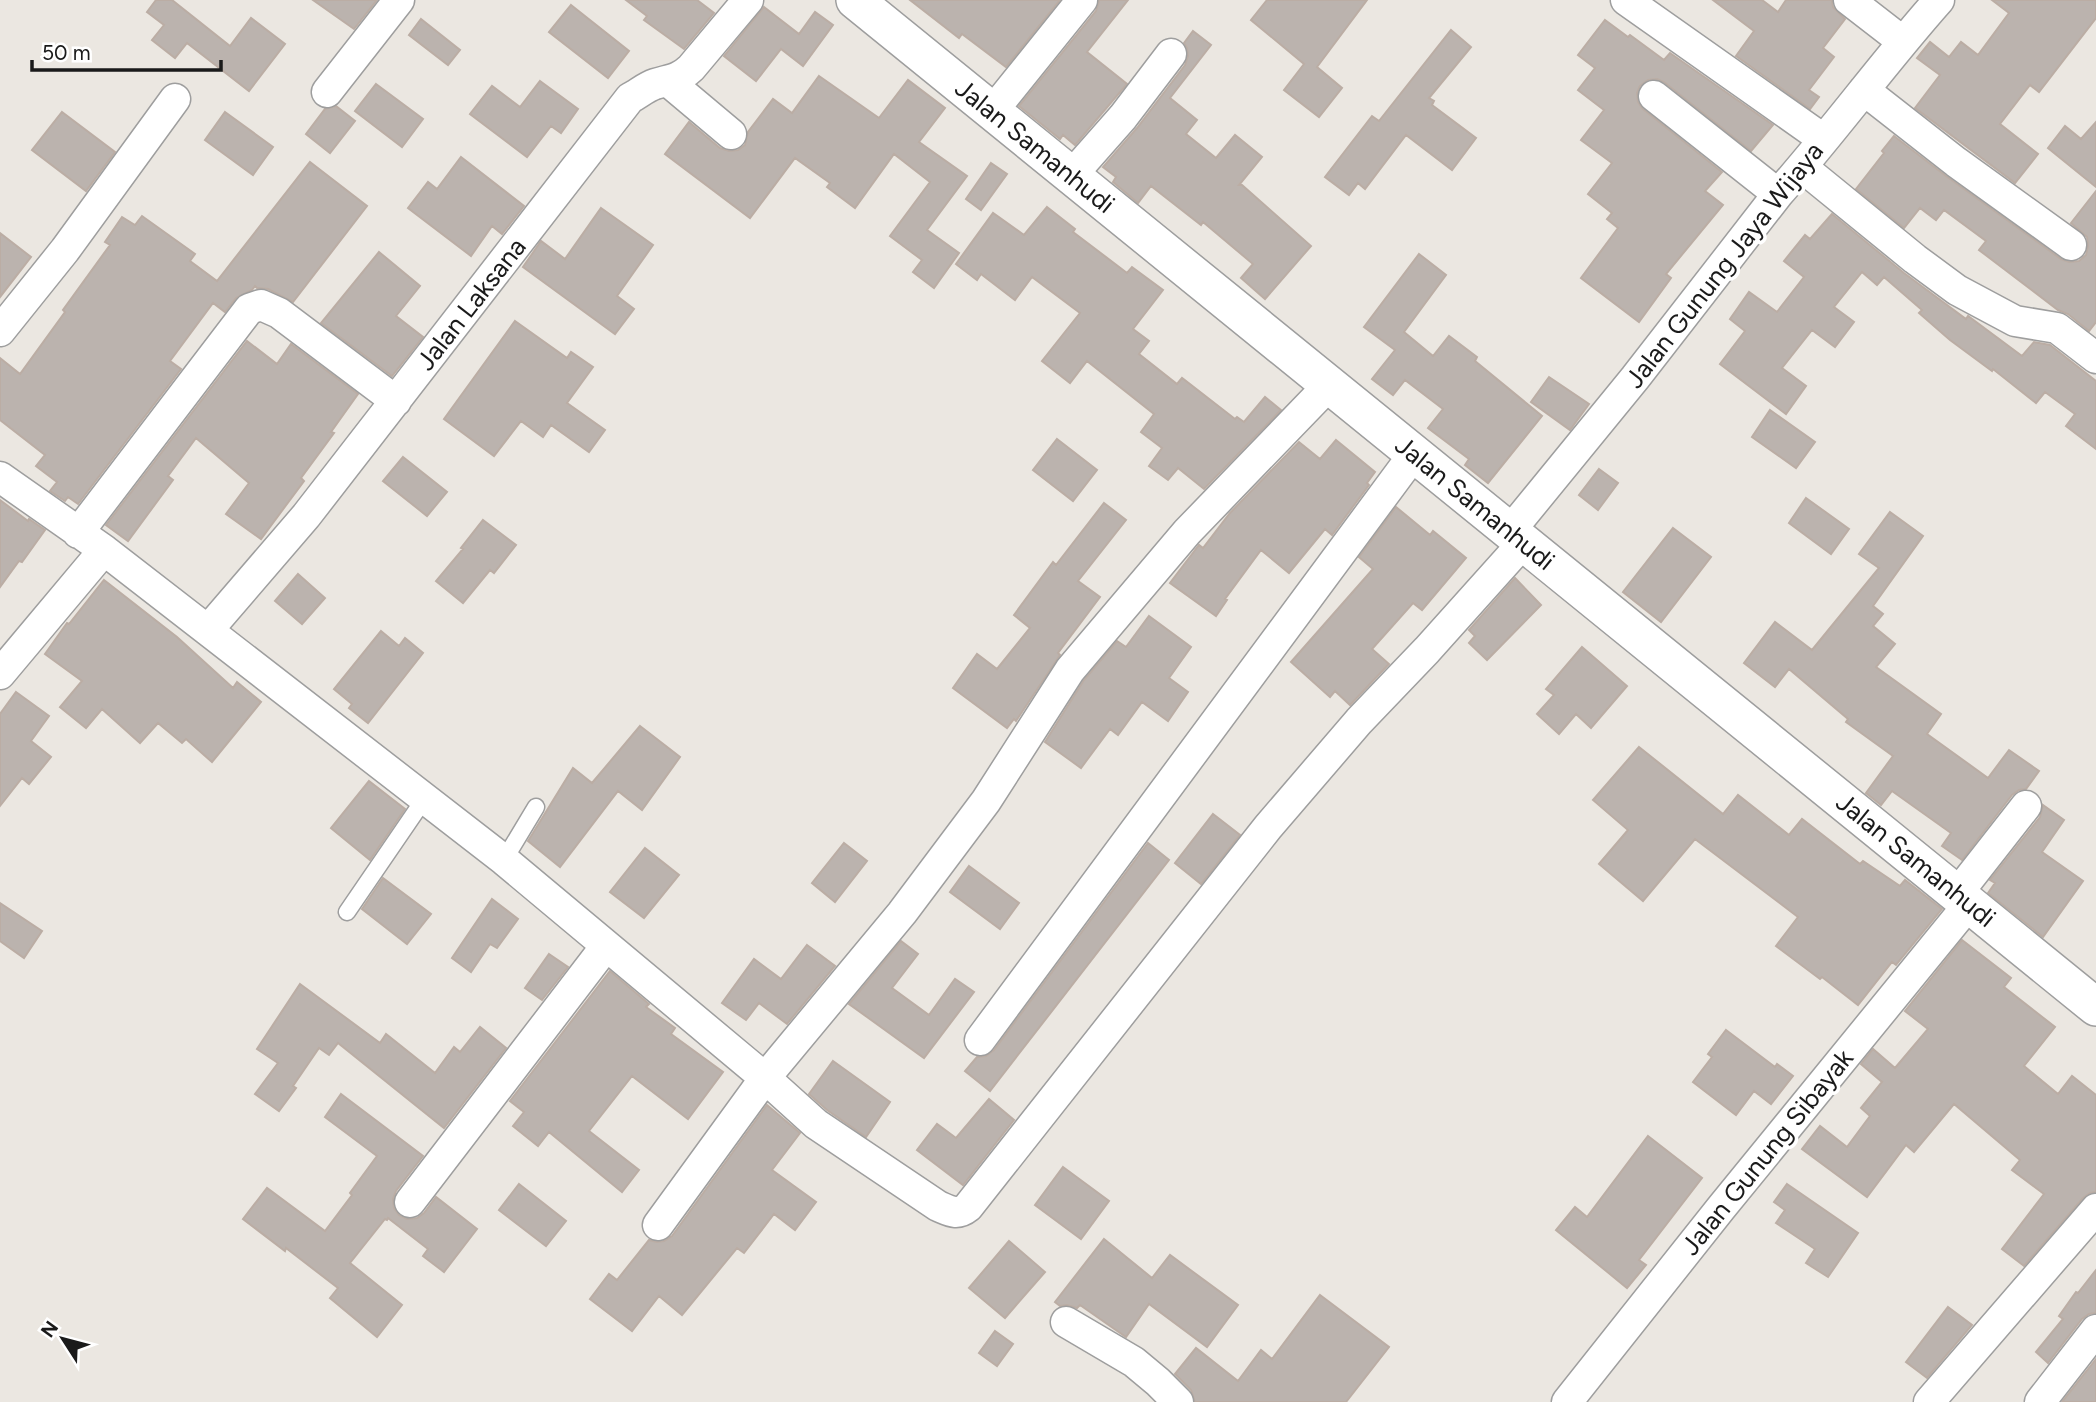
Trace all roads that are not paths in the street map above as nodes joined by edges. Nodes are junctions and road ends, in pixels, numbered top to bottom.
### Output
1 (399, 0) edge
2 (748, 0) edge
3 (855, 0) edge
4 (1082, 0) edge
5 (1626, 0) edge
6 (1849, 0) edge
7 (1939, 0) edge
8 (1902, 41) junction
9 (1171, 54) dead end
10 (669, 82) junction
11 (1864, 90) junction
12 (327, 92) dead end
13 (1654, 96) dead end
14 (175, 99) dead end
15 (992, 111) junction
16 (732, 134) dead end
17 (1823, 139) junction
18 (1802, 167) junction
19 (1071, 176) junction
20 (1778, 194) junction
21 (2071, 245) dead end
22 (0, 331) edge
23 (2096, 358) edge
24 (1329, 385) junction
25 (396, 401) junction
26 (1415, 454) junction
27 (0, 477) edge
28 (78, 533) junction
29 (1517, 537) junction
30 (104, 550) junction
31 (208, 630) junction
32 (0, 674) edge
33 (425, 798) junction
34 (2026, 806) dead end
35 (537, 807) dead end
36 (504, 860) junction
37 (1963, 899) junction
38 (347, 912) dead end
39 (606, 946) junction
40 (2096, 1007) edge
41 (980, 1040) dead end
42 (765, 1078) junction
43 (410, 1202) dead end
44 (2096, 1209) edge
45 (658, 1225) dead end
46 (1066, 1322) dead end
47 (2096, 1331) edge
48 (1178, 1402) edge
49 (1567, 1402) edge
50 (1929, 1402) edge
51 (2040, 1402) edge

1 - 12 street
2 - 10 street, Jalan Laksana
3 - 15 street, Jalan Samanhudi
4 - 15 street
5 - 17 street
6 - 8 street
7 - 8 street, Jalan Gunung Jaya Wijaya
8 - 11 street, Jalan Gunung Jaya Wijaya
9 - 19 street
10 - 16 street
10 - 25 street, Jalan Laksana
11 - 17 street, Jalan Gunung Jaya Wijaya
11 - 21 street
13 - 20 street
14 - 22 street
15 - 19 street, Jalan Samanhudi
17 - 18 street, Jalan Gunung Jaya Wijaya
18 - 20 street, Jalan Gunung Jaya Wijaya
18 - 23 street
19 - 24 street, Jalan Samanhudi
20 - 29 street, Jalan Gunung Jaya Wijaya
24 - 26 street, Jalan Samanhudi
24 - 42 street
25 - 28 street
25 - 31 street, Jalan Laksana
26 - 29 street, Jalan Samanhudi
26 - 41 street
27 - 28 street
28 - 30 street
29 - 37 street, Jalan Samanhudi
29 - 42 street, Jalan Gunung Jaya Wijaya
30 - 31 street
30 - 32 street
31 - 33 street
33 - 36 street
33 - 38 lane
34 - 37 street, Jalan Gunung Sibayak
35 - 36 lane
36 - 39 street
37 - 40 street, Jalan Samanhudi
37 - 49 street, Jalan Gunung Sibayak
39 - 42 street
39 - 43 street
42 - 45 street
44 - 50 street
46 - 48 street
47 - 51 street

